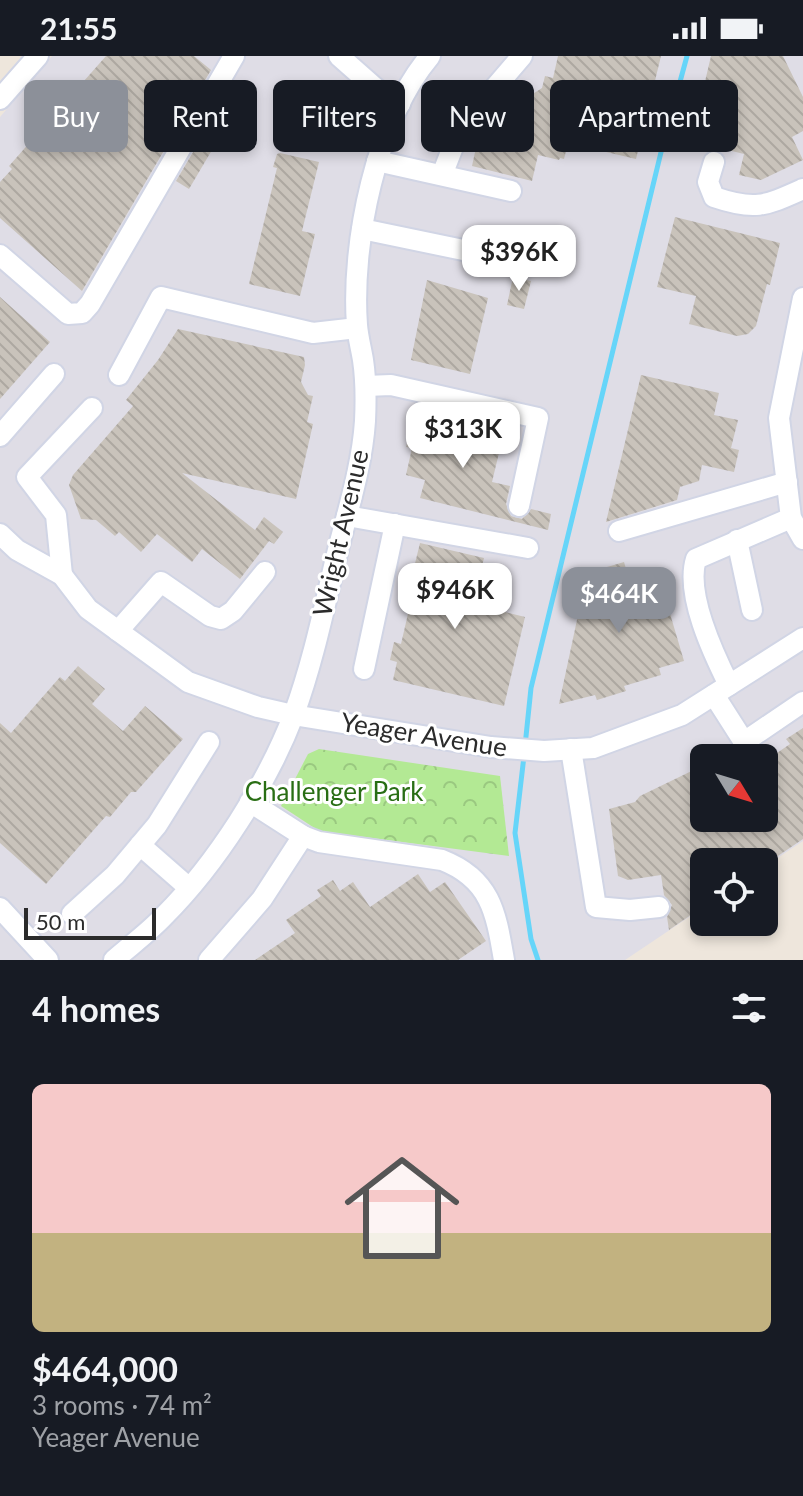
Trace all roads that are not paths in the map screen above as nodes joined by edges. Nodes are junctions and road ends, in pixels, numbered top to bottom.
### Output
1 (38, 56) edge
2 (234, 56) edge
3 (339, 56) edge
4 (430, 56) edge
5 (522, 56) edge
6 (366, 80) edge
7 (405, 96) edge
8 (0, 99) edge
9 (381, 152) edge
10 (377, 161) junction
11 (714, 162) dead end
12 (442, 175) junction
13 (803, 189) edge
14 (511, 191) dead end
15 (362, 229) junction
16 (3, 257) edge
17 (497, 257) dead end
18 (803, 298) edge
19 (357, 328) junction
20 (54, 374) dead end
21 (119, 375) dead end
22 (366, 386) junction
23 (92, 408) dead end
24 (0, 436) edge
25 (787, 482) junction
26 (519, 506) dead end
27 (794, 511) edge
28 (347, 516) junction
29 (395, 524) junction
30 (619, 531) dead end
31 (0, 534) edge
32 (803, 539) edge
33 (737, 540) junction
34 (528, 548) dead end
35 (265, 572) dead end
36 (62, 575) junction
37 (752, 610) dead end
38 (118, 631) junction
39 (803, 638) edge
40 (364, 669) dead end
41 (721, 690) junction
42 (803, 702) edge
43 (293, 715) junction
44 (209, 742) dead end
45 (571, 749) junction
46 (250, 802) junction
47 (303, 836) junction
48 (140, 845) junction
49 (188, 887) junction
50 (659, 907) dead end
51 (0, 908) edge
52 (72, 914) dead end
53 (48, 960) edge
54 (114, 960) edge
55 (209, 960) edge
56 (504, 960) edge

1 - 8 street
2 - 16 street
3 - 6 street
4 - 7 street, Wright Avenue
5 - 12 street
9 - 10 street, Wright Avenue
10 - 12 street
10 - 15 street, Wright Avenue
11 - 13 street
12 - 14 street
15 - 17 street
15 - 19 street, Wright Avenue
18 - 25 street
19 - 21 street
19 - 22 street, Wright Avenue
20 - 24 street
22 - 26 street
22 - 28 street, Wright Avenue
23 - 36 street
25 - 27 street
25 - 30 street
27 - 32 street
27 - 33 street
28 - 29 street
28 - 43 street, Wright Avenue
29 - 34 street
29 - 40 street
31 - 36 street
33 - 37 street
33 - 41 street
35 - 38 street
36 - 38 street, Yeager Avenue
38 - 43 street, Yeager Avenue
39 - 41 street, Yeager Avenue
41 - 42 street
41 - 45 street, Yeager Avenue
43 - 45 street, Yeager Avenue
43 - 46 street, Wright Avenue
44 - 48 street
45 - 50 street
46 - 47 street
46 - 49 street, Wright Avenue
47 - 55 street
47 - 56 street
48 - 49 street
48 - 52 street
49 - 54 street, Wright Avenue
51 - 53 street

